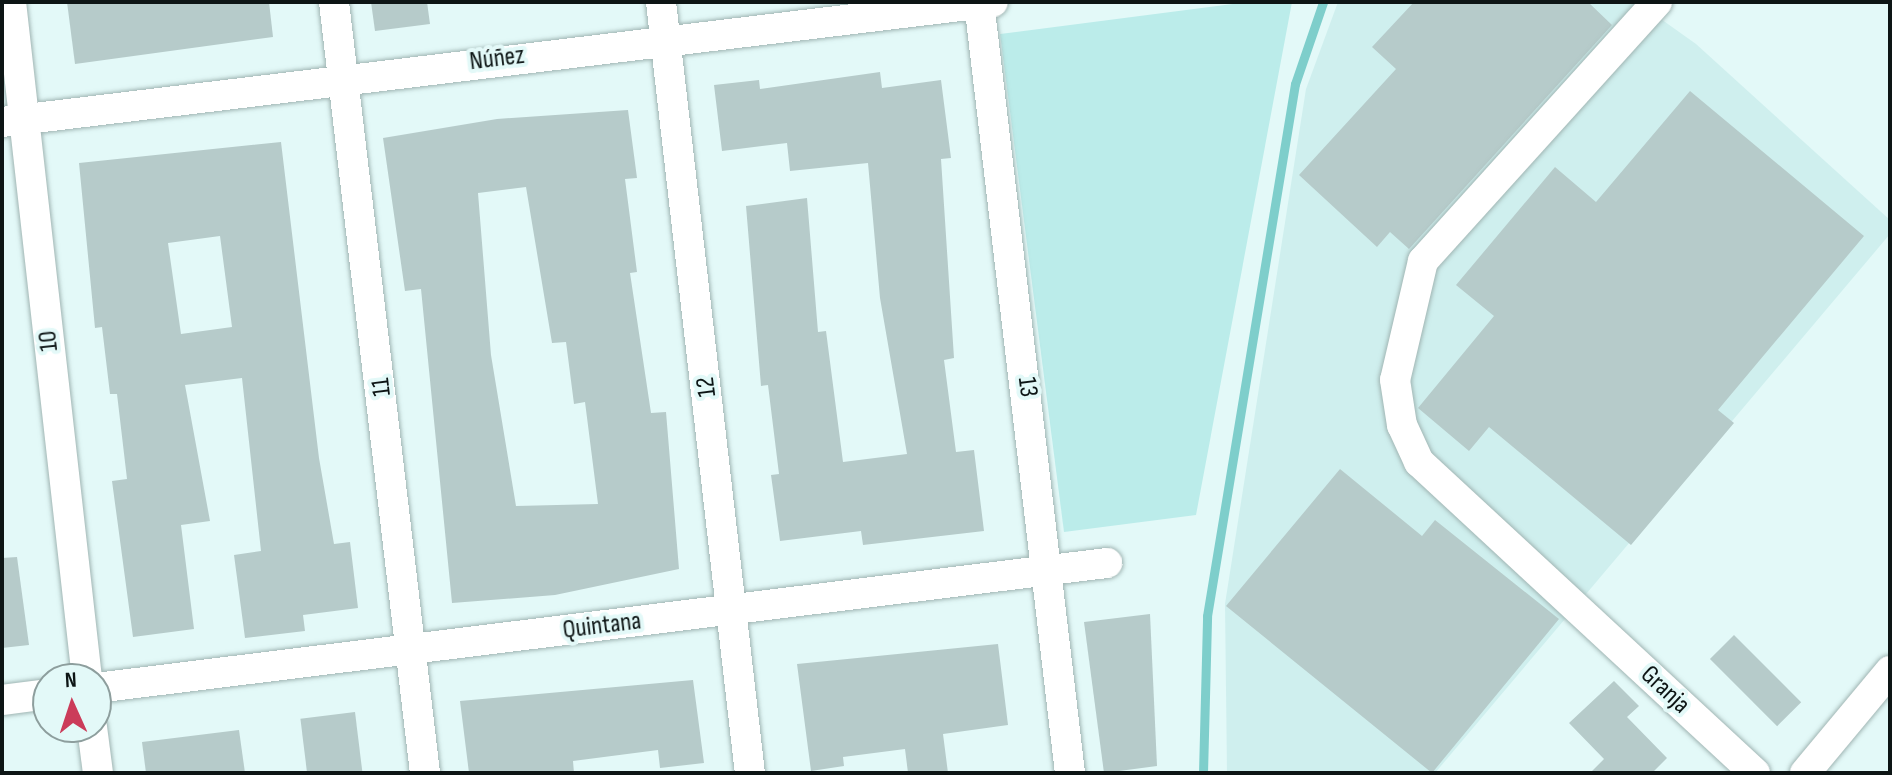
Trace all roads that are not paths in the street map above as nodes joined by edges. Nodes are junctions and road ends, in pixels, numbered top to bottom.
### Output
1 (11, 2) edge
2 (334, 2) edge
3 (661, 2) edge
4 (983, 2) edge
5 (1648, 12) edge
6 (665, 37) junction
7 (345, 79) junction
8 (13, 121) edge
9 (1107, 563) dead end
10 (1050, 570) junction
11 (733, 610) junction
12 (414, 649) junction
13 (85, 663) edge
14 (1890, 671) edge
15 (112, 686) edge
16 (32, 696) edge
17 (2, 700) edge
18 (94, 743) edge
19 (98, 773) edge
20 (425, 773) edge
21 (750, 773) edge
22 (1070, 773) edge
23 (1755, 773) edge
24 (1805, 773) edge

1 - 8 street, 10
2 - 7 street, 11
3 - 6 street, 12
4 - 6 street, Núñez
4 - 10 street, 13
5 - 23 street, Granja
6 - 7 street, Núñez
6 - 11 street, 12
7 - 8 street, Núñez
7 - 12 street, 11
8 - 13 street, 10
9 - 10 street, Quintana
10 - 11 street, Quintana
10 - 22 street, 13
11 - 12 street, Quintana
11 - 21 street, 12
12 - 15 street, Quintana
12 - 20 street, 11
14 - 24 street
16 - 17 street
18 - 19 street

